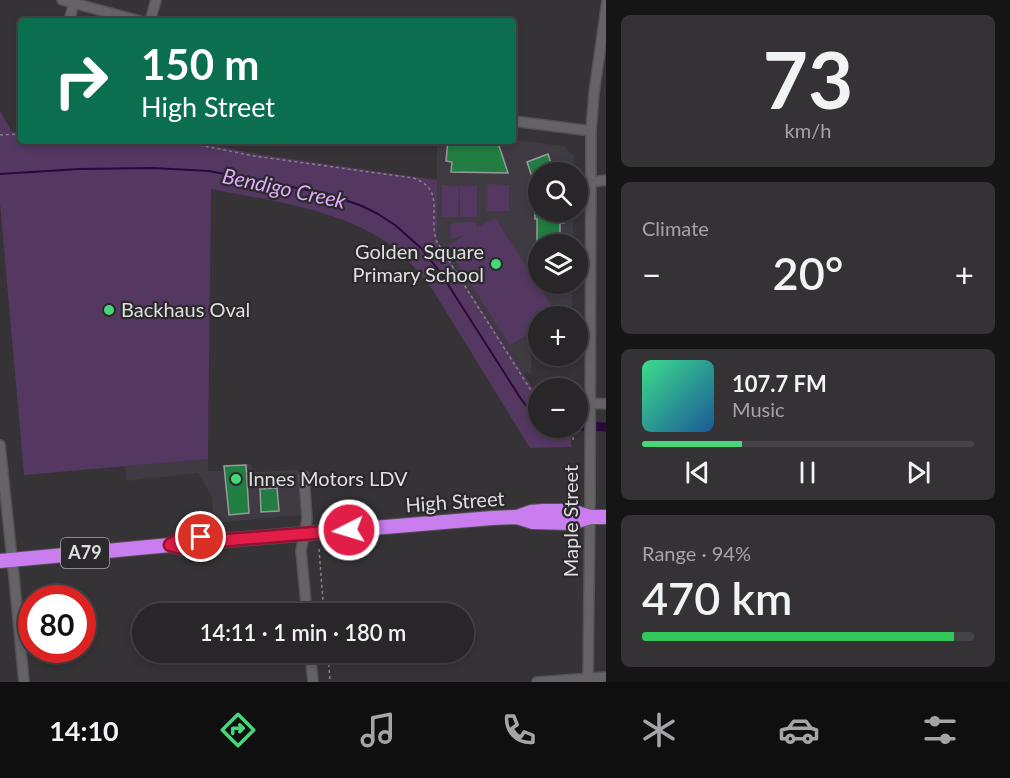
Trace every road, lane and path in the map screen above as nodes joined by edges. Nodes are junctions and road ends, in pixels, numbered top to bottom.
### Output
1 (62, 0) edge
2 (156, 0) edge
3 (606, 1) edge
4 (74, 3) junction
5 (70, 18) edge
6 (129, 18) edge
7 (151, 18) edge
8 (516, 121) edge
9 (591, 131) junction
10 (18, 134) edge
11 (0, 135) edge
12 (188, 144) edge
13 (606, 180) edge
14 (591, 182) junction
15 (528, 386) edge
16 (590, 403) junction
17 (606, 404) edge
18 (0, 445) edge
19 (304, 476) dead end
20 (590, 517) junction
21 (606, 517) edge
22 (304, 534) junction
23 (319, 549) dead end
24 (6, 560) edge
25 (306, 603) edge
26 (323, 603) edge
27 (311, 663) edge
28 (329, 663) edge
29 (606, 677) edge
30 (588, 680) edge
31 (24, 682) edge
32 (313, 682) edge
33 (330, 682) edge
34 (537, 682) edge

1 - 4 street
2 - 7 street
3 - 9 street, Maple Street
4 - 5 street
4 - 6 street
8 - 9 street
9 - 14 street, Maple Street
10 - 11 path
12 - 15 path
13 - 14 street
14 - 16 street, Maple Street
16 - 17 street
16 - 20 street, Maple Street
18 - 24 street
19 - 22 street
20 - 21 highway, High Street / A79
20 - 22 highway, High Street / A79
20 - 30 street, Maple Street
22 - 24 highway, High Street / A79
22 - 25 street
23 - 26 path
24 - 31 street
27 - 32 street
28 - 33 path
29 - 30 street
30 - 34 street

